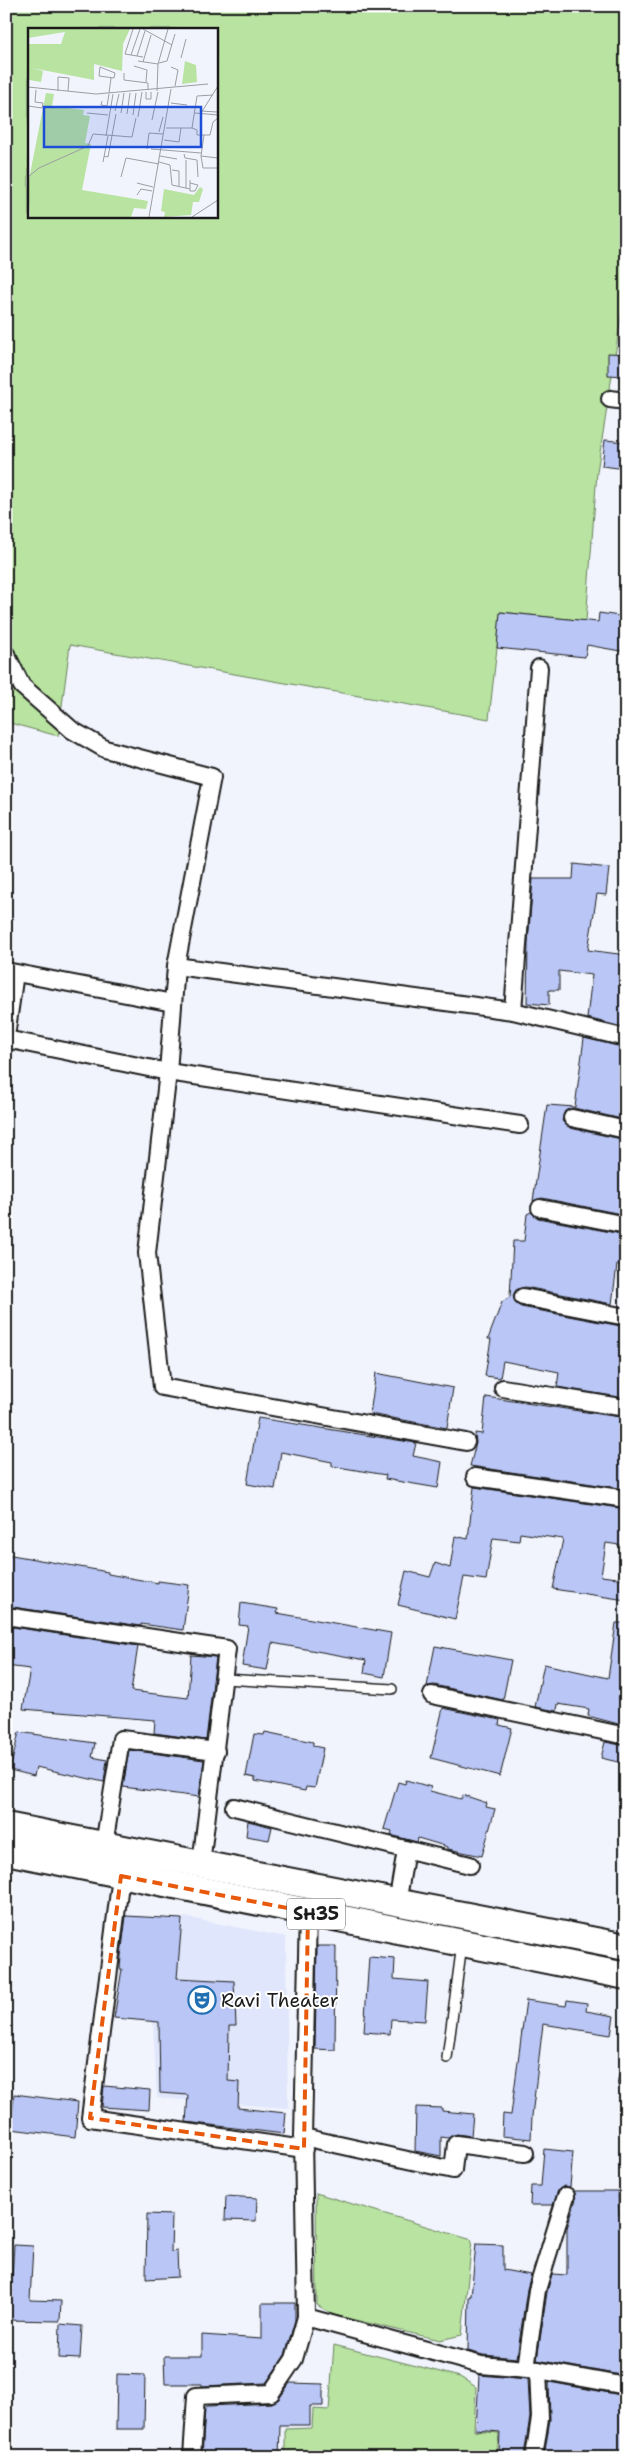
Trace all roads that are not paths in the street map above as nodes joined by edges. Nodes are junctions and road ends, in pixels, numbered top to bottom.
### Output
1 (6, 654) edge
2 (539, 668) dead end
3 (176, 966) junction
4 (11, 972) edge
5 (173, 1003) junction
6 (513, 1011) junction
7 (6, 1038) edge
8 (626, 1038) edge
9 (168, 1072) junction
10 (572, 1118) dead end
11 (520, 1126) dead end
12 (626, 1130) edge
13 (540, 1208) dead end
14 (626, 1225) edge
15 (523, 1297) dead end
16 (626, 1317) edge
17 (503, 1388) dead end
18 (626, 1408) edge
19 (466, 1442) dead end
20 (475, 1477) dead end
21 (626, 1499) edge
22 (6, 1616) edge
23 (225, 1679) junction
24 (392, 1689) dead end
25 (432, 1695) dead end
26 (626, 1736) edge
27 (216, 1751) junction
28 (234, 1806) dead end
29 (6, 1826) edge
30 (104, 1845) junction
31 (406, 1850) junction
32 (6, 1851) edge
33 (201, 1864) junction
34 (470, 1865) dead end
35 (121, 1876) junction
36 (264, 1876) junction
37 (259, 1902) junction
38 (397, 1904) junction
39 (308, 1912) junction
40 (462, 1943) junction
41 (626, 1947) edge
42 (626, 1976) edge
43 (447, 2058) dead end
44 (626, 2068) edge
45 (623, 2083) dead end
46 (304, 2143) junction
47 (525, 2153) dead end
48 (566, 2196) dead end
49 (306, 2317) junction
50 (532, 2369) junction
51 (626, 2386) edge
52 (192, 2457) edge
53 (534, 2457) edge

1 - 3 street
2 - 6 street
3 - 5 street
3 - 6 street
4 - 5 street
4 - 7 street
5 - 9 street
6 - 8 street
7 - 9 street
9 - 11 street
9 - 19 street
10 - 12 street
13 - 14 street
15 - 16 street
17 - 18 street
20 - 21 street
22 - 23 street
23 - 24 lane
23 - 27 street
25 - 26 street
27 - 30 street
27 - 33 street
28 - 31 street
29 - 30 main road, SH35
30 - 33 main road, SH35
31 - 34 street
31 - 38 street
32 - 35 main road, SH35
33 - 36 main road, SH35
35 - 37 main road, SH35
35 - 46 street
36 - 37 main road
36 - 38 main road, SH35
37 - 39 main road, SH35
38 - 41 main road, SH35
39 - 40 main road, SH35
39 - 46 street
40 - 42 main road, SH35
40 - 43 lane
44 - 45 lane
46 - 47 street
46 - 49 street
48 - 50 street
49 - 50 street
49 - 52 street
50 - 51 street
50 - 53 street

